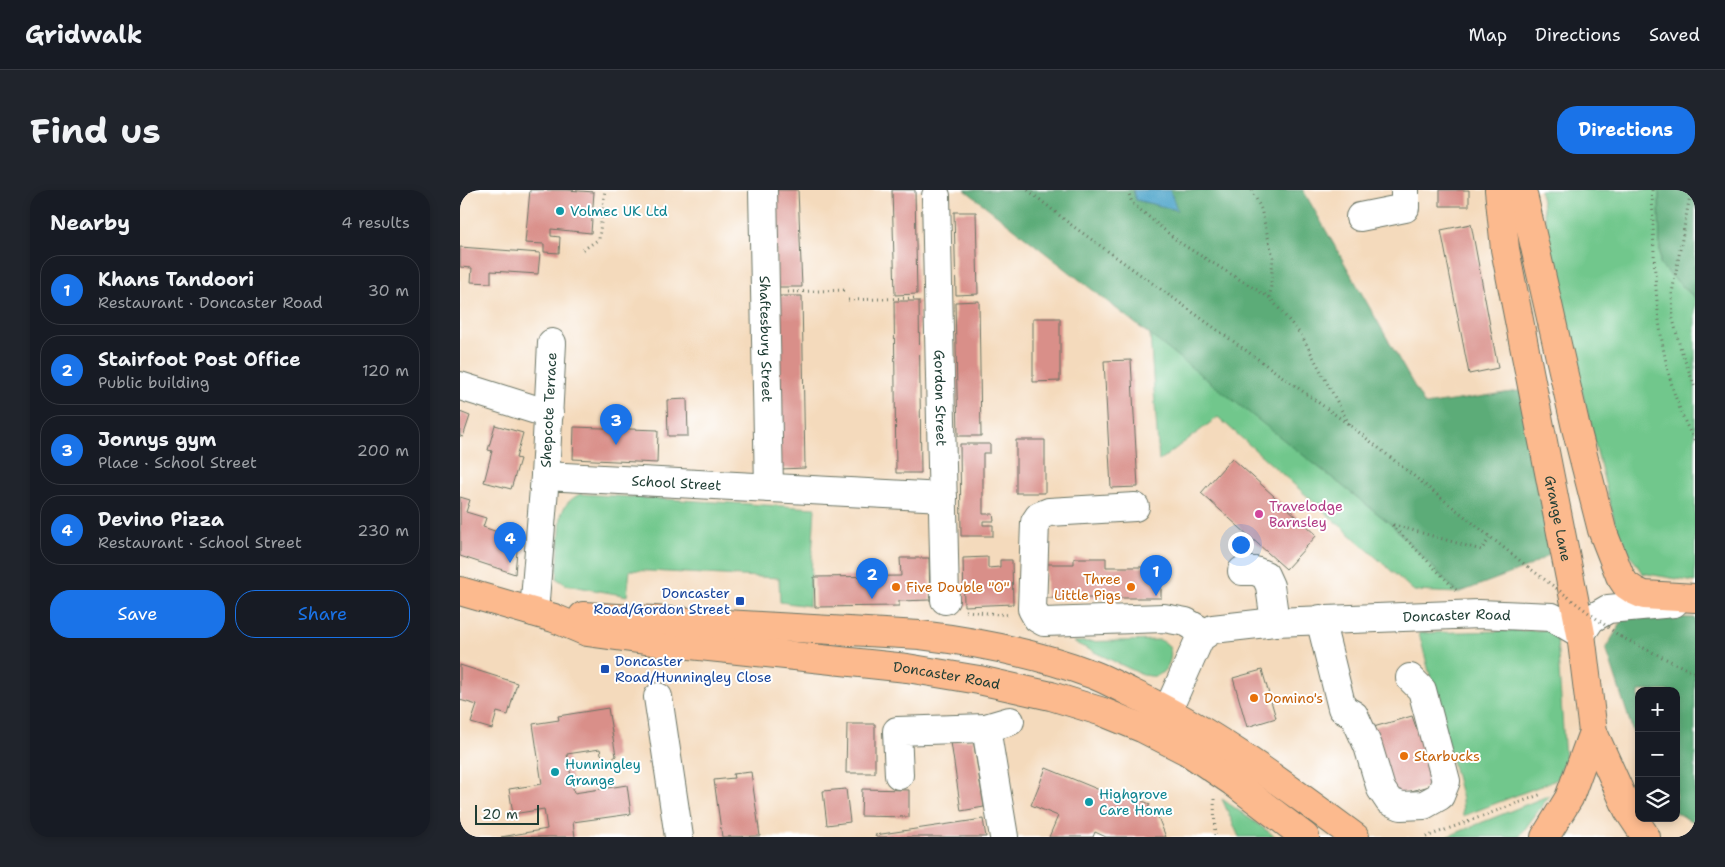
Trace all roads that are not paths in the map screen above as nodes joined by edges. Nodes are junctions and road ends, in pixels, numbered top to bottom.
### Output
1 (762, 190) edge
2 (1405, 190) edge
3 (1499, 190) edge
4 (1522, 190) edge
5 (936, 196) dead end
6 (1360, 216) dead end
7 (552, 343) dead end
8 (460, 386) edge
9 (549, 414) junction
10 (545, 476) junction
11 (769, 488) junction
12 (943, 497) junction
13 (1135, 507) dead end
14 (1242, 571) dead end
15 (460, 591) edge
16 (945, 600) road end
17 (1695, 600) edge
18 (544, 615) junction
19 (1320, 619) junction
20 (1275, 622) junction
21 (1205, 633) junction
22 (1581, 634) junction
23 (1410, 678) dead end
24 (658, 697) dead end
25 (1168, 710) junction
26 (1593, 732) junction
27 (899, 775) dead end
28 (679, 837) edge
29 (1004, 837) edge
30 (1305, 837) edge
31 (1355, 837) edge
32 (1545, 837) edge
33 (1646, 837) edge

1 - 11 street, Shaftesbury Street
2 - 6 street
3 - 22 highway, Grange Lane
4 - 17 highway
5 - 12 street, Gordon Street
7 - 9 street, Shepcote Terrace
8 - 9 street
9 - 10 street, Shepcote Terrace
10 - 11 street, School Street
10 - 18 street
11 - 12 street, School Street
12 - 16 street, Gordon Street
13 - 21 street
14 - 20 street
15 - 18 highway, Doncaster Road
17 - 22 street
18 - 25 highway, Doncaster Road
18 - 30 highway, Doncaster Road
19 - 20 street, Doncaster Road
19 - 22 street, Doncaster Road
19 - 23 street
20 - 21 street, Doncaster Road
21 - 25 street
22 - 26 highway, Grange Lane
24 - 28 street
25 - 31 highway, Doncaster Road
26 - 32 highway, Grange Lane
26 - 33 highway
27 - 29 street

